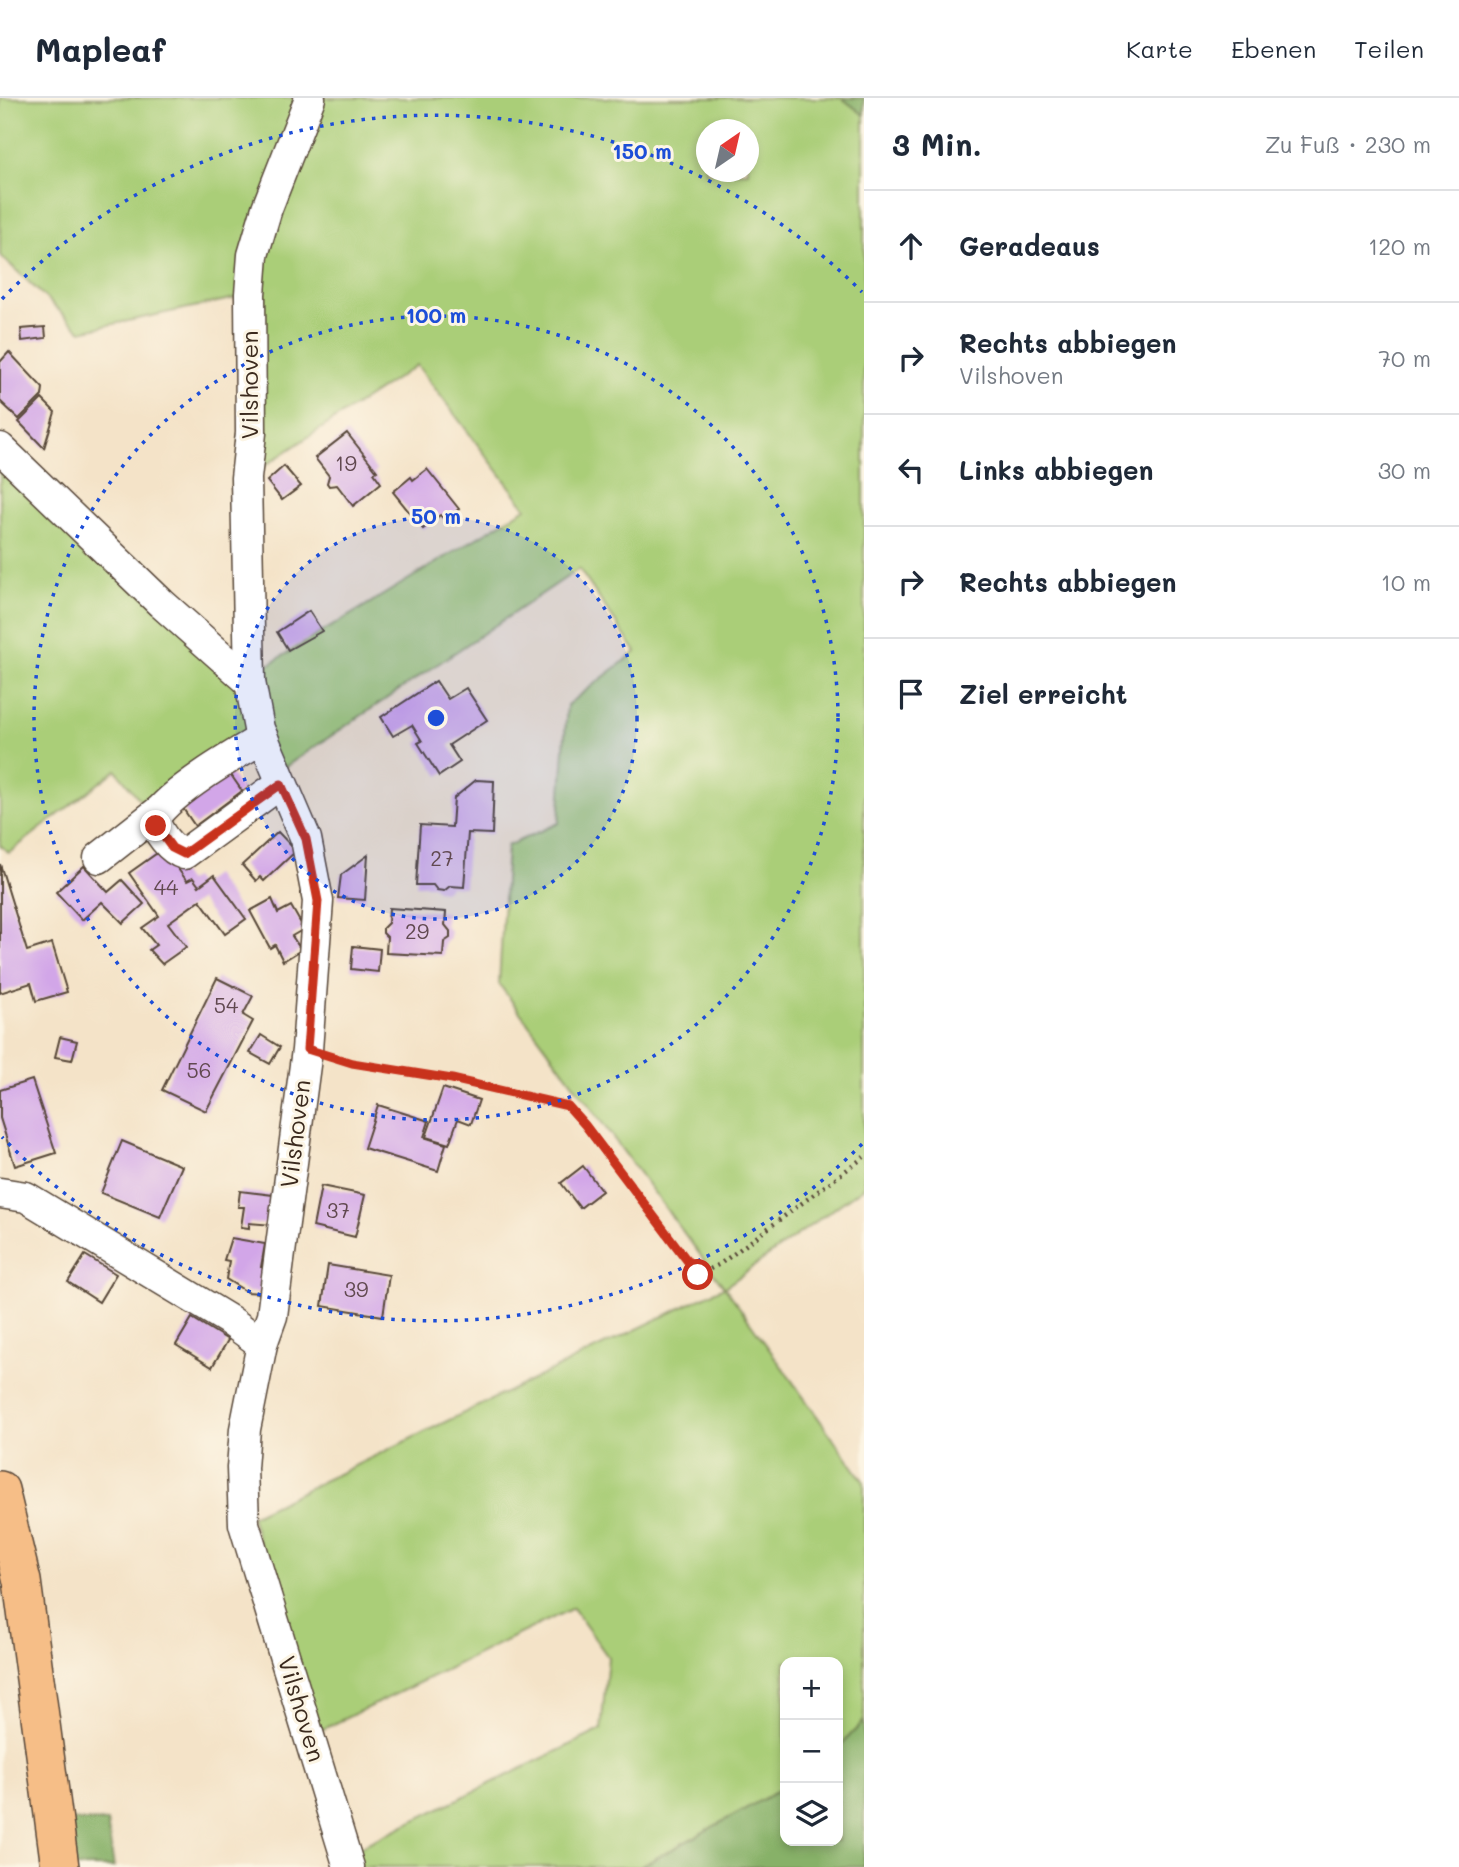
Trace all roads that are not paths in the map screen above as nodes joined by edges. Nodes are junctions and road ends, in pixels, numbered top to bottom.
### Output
1 (310, 98) edge
2 (0, 448) edge
3 (250, 682) junction
4 (263, 738) junction
5 (281, 784) junction
6 (159, 811) junction
7 (99, 858) dead end
8 (0, 1193) edge
9 (262, 1344) junction
10 (0, 1490) edge
11 (60, 1867) edge
12 (349, 1867) edge

1 - 3 street, Vilshoven
2 - 3 street
3 - 4 street, Vilshoven
4 - 5 street, Vilshoven
4 - 6 street
5 - 6 street
5 - 9 street, Vilshoven
6 - 7 street
8 - 9 street
9 - 12 street, Vilshoven
10 - 11 main road

